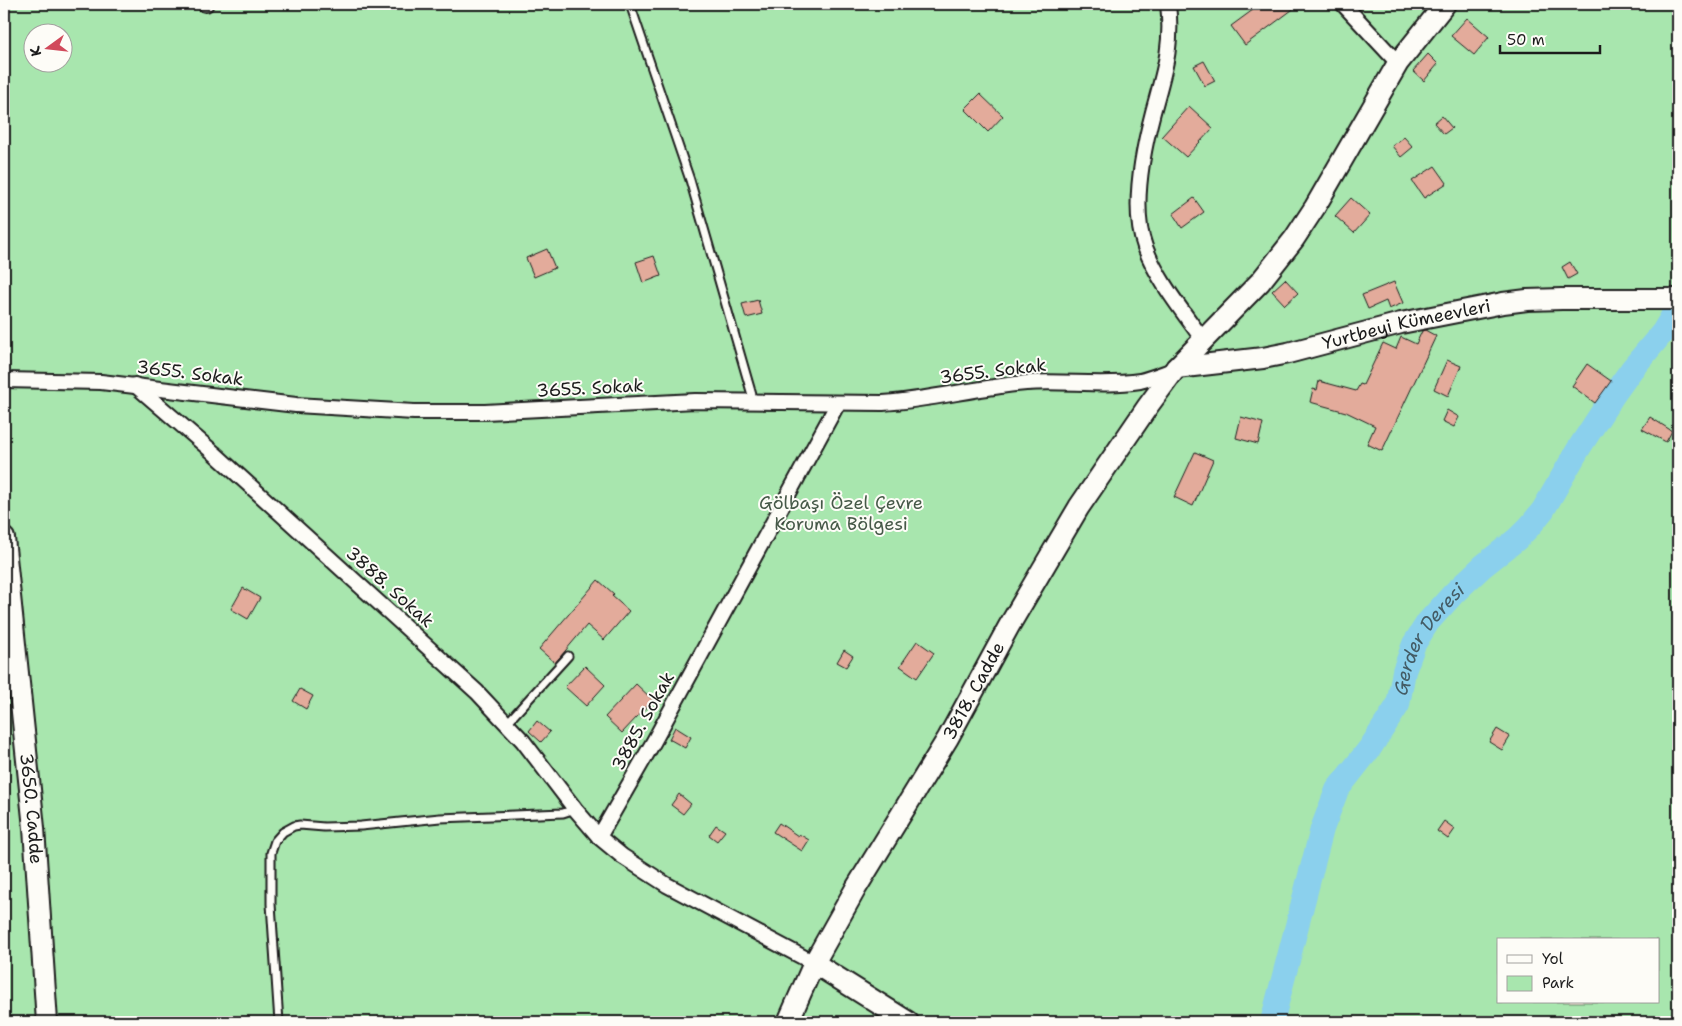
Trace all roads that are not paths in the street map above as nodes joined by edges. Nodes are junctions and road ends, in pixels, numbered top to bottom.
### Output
1 (630, 4) edge
2 (1168, 4) edge
3 (1343, 4) edge
4 (1445, 4) edge
5 (1398, 63) junction
6 (1675, 299) edge
7 (1203, 340) junction
8 (1176, 368) junction
9 (4, 380) edge
10 (135, 385) junction
11 (754, 402) junction
12 (838, 403) junction
13 (4, 538) edge
14 (568, 656) dead end
15 (507, 722) junction
16 (576, 810) junction
17 (599, 837) junction
18 (814, 963) junction
19 (47, 1022) edge
20 (279, 1022) edge
21 (788, 1022) edge
22 (908, 1022) edge

1 - 11 lane
2 - 7 street
3 - 5 street
4 - 5 street
5 - 7 street
6 - 8 street, Yurtbeyi Kümeevleri
7 - 8 street
8 - 12 street, 3655. Sokak
8 - 18 street, 3818. Cadde
9 - 10 street, 3655. Sokak
10 - 11 street, 3655. Sokak
10 - 15 street, 3888. Sokak
11 - 12 street, 3655. Sokak
12 - 17 street, 3885. Sokak
13 - 19 street, 3650. Cadde
14 - 15 lane
15 - 16 street, 3888. Sokak
16 - 17 street, 3888. Sokak
16 - 20 lane
17 - 18 street
18 - 21 street, 3818. Cadde
18 - 22 street

